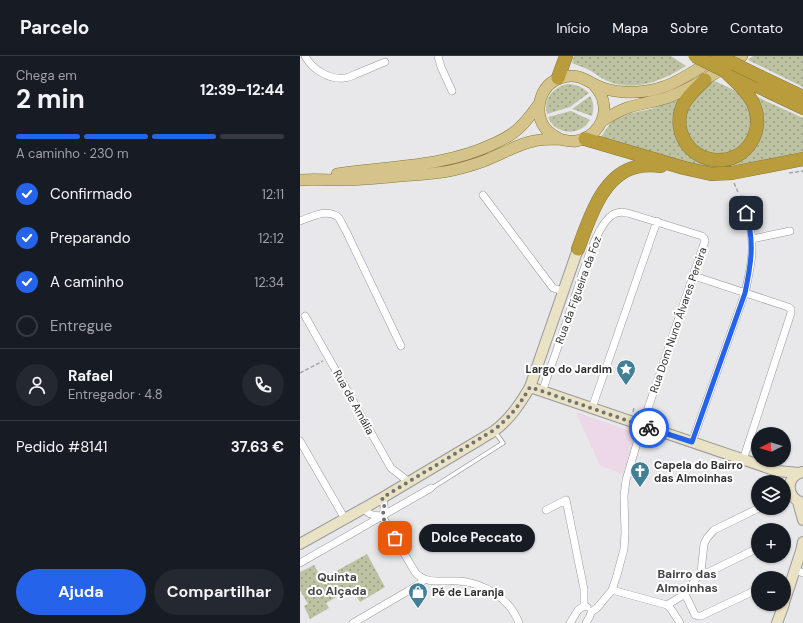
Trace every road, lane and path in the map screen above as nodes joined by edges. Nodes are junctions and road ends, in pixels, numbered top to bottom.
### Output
1 (305, 56) edge
2 (438, 56) edge
3 (566, 56) edge
4 (695, 56) edge
5 (719, 56) edge
6 (742, 56) edge
7 (385, 62) dead end
8 (725, 71) junction
9 (558, 78) junction
10 (705, 80) junction
11 (594, 85) junction
12 (452, 91) dead end
13 (803, 97) edge
14 (539, 104) junction
15 (803, 108) edge
16 (602, 121) junction
17 (560, 139) junction
18 (585, 139) junction
19 (803, 159) edge
20 (684, 168) junction
21 (313, 179) junction
22 (300, 180) edge
23 (733, 181) dead end
24 (483, 195) dead end
25 (742, 199) joint
26 (300, 221) edge
27 (657, 221) junction
28 (790, 231) dead end
29 (704, 238) joint
30 (752, 239) junction
31 (578, 249) joint
32 (694, 276) junction
33 (563, 291) junction
34 (745, 293) junction
35 (305, 316) dead end
36 (401, 346) dead end
37 (328, 358) junction
38 (300, 373) edge
39 (530, 387) junction
40 (542, 392) junction
41 (592, 408) junction
42 (634, 408) dead end
43 (632, 413) dead end
44 (642, 426) junction
45 (494, 430) junction
46 (300, 441) edge
47 (692, 442) junction
48 (743, 460) junction
49 (777, 472) junction
50 (801, 472) edge
51 (779, 475) edge
52 (410, 482) junction
53 (791, 483) edge
54 (431, 488) joint
55 (791, 494) edge
56 (382, 498) junction
57 (801, 502) edge
58 (364, 508) junction
59 (546, 510) dead end
60 (751, 512) edge
61 (382, 516) junction
62 (345, 519) junction
63 (803, 520) edge
64 (803, 542) edge
65 (300, 544) edge
66 (751, 551) edge
67 (300, 563) edge
68 (701, 569) junction
69 (799, 571) edge
70 (424, 580) junction
71 (791, 589) edge
72 (612, 590) junction
73 (751, 592) edge
74 (684, 594) junction
75 (664, 604) junction
76 (584, 606) junction
77 (781, 611) edge
78 (591, 612) junction
79 (353, 623) edge
80 (519, 623) edge
81 (570, 623) edge
82 (586, 623) edge
83 (680, 623) edge
84 (777, 623) edge

1 - 7 street
2 - 12 street
3 - 9 highway
4 - 8 highway, bridge
5 - 11 main road
5 - 13 highway, bridge
6 - 10 main road
8 - 10 highway
8 - 15 highway
9 - 11 main road
9 - 14 main road
10 - 16 main road
11 - 16 main road
14 - 17 main road
14 - 21 main road
16 - 18 main road
17 - 18 main road
17 - 21 main road
18 - 20 highway
19 - 20 highway
20 - 31 highway
21 - 22 main road
23 - 25 path
24 - 33 street
25 - 30 street
26 - 36 street
27 - 29 street, Rua da Figueira da Foz
27 - 40 street, Rua da Figueira da Foz
27 - 41 street
28 - 30 street
29 - 32 street, Rua Dom Nuno Álvares Pereira
30 - 34 street
31 - 33 main road
32 - 34 street
32 - 44 street, Rua Dom Nuno Álvares Pereira
33 - 39 main road
34 - 47 street
34 - 48 street
35 - 37 street, Rua de Amália
37 - 38 path
37 - 52 street, Rua de Amália
39 - 40 main road
39 - 45 main road
40 - 41 main road
41 - 44 main road
42 - 43 path
44 - 47 main road
44 - 72 street, Rua Dom Nuno Álvares Pereira
45 - 52 main road
45 - 54 lane
46 - 62 street
47 - 48 main road
48 - 49 main road
49 - 50 main road
49 - 51 main road
50 - 53 main road
52 - 56 main road
54 - 61 street
55 - 57 main road
56 - 58 main road
56 - 61 street
57 - 63 main road
58 - 61 street
58 - 62 main road
59 - 76 street
60 - 68 street
61 - 67 street
61 - 70 street
62 - 65 main road
64 - 69 main road
66 - 68 street
68 - 74 street
69 - 71 main road
70 - 79 street
70 - 80 street
72 - 75 street
72 - 78 street, Rua Dom Nuno Álvares Pereira
73 - 74 street
74 - 75 street
75 - 83 street
76 - 78 street
76 - 81 street
77 - 84 main road
78 - 82 street

